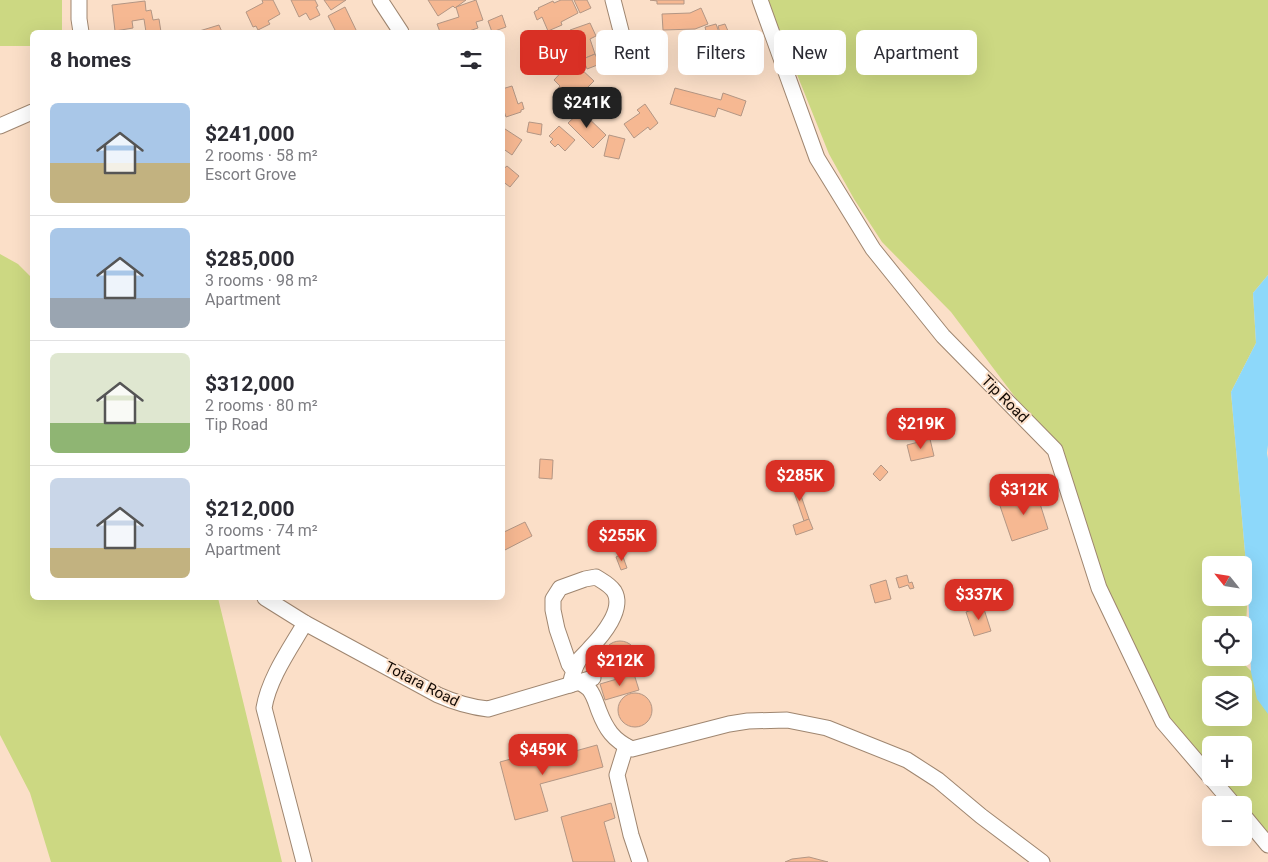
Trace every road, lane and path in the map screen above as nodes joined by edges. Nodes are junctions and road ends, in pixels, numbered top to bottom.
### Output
1 (79, 0) edge
2 (380, 0) edge
3 (613, 0) edge
4 (760, 0) edge
5 (81, 30) edge
6 (400, 30) edge
7 (621, 30) edge
8 (30, 113) edge
9 (0, 126) edge
10 (268, 600) edge
11 (305, 623) junction
12 (579, 679) junction
13 (626, 746) junction
14 (1226, 796) edge
15 (1252, 825) edge
16 (1268, 844) edge
17 (304, 862) edge
18 (640, 862) edge
19 (1042, 862) edge

1 - 5 street
2 - 6 street
3 - 7 street
4 - 14 street, Tip Road
8 - 9 street
10 - 11 street, Totara Road
11 - 12 street, Totara Road
11 - 17 street
12 - 12 street
12 - 13 street
13 - 18 street
13 - 19 street
15 - 16 street

